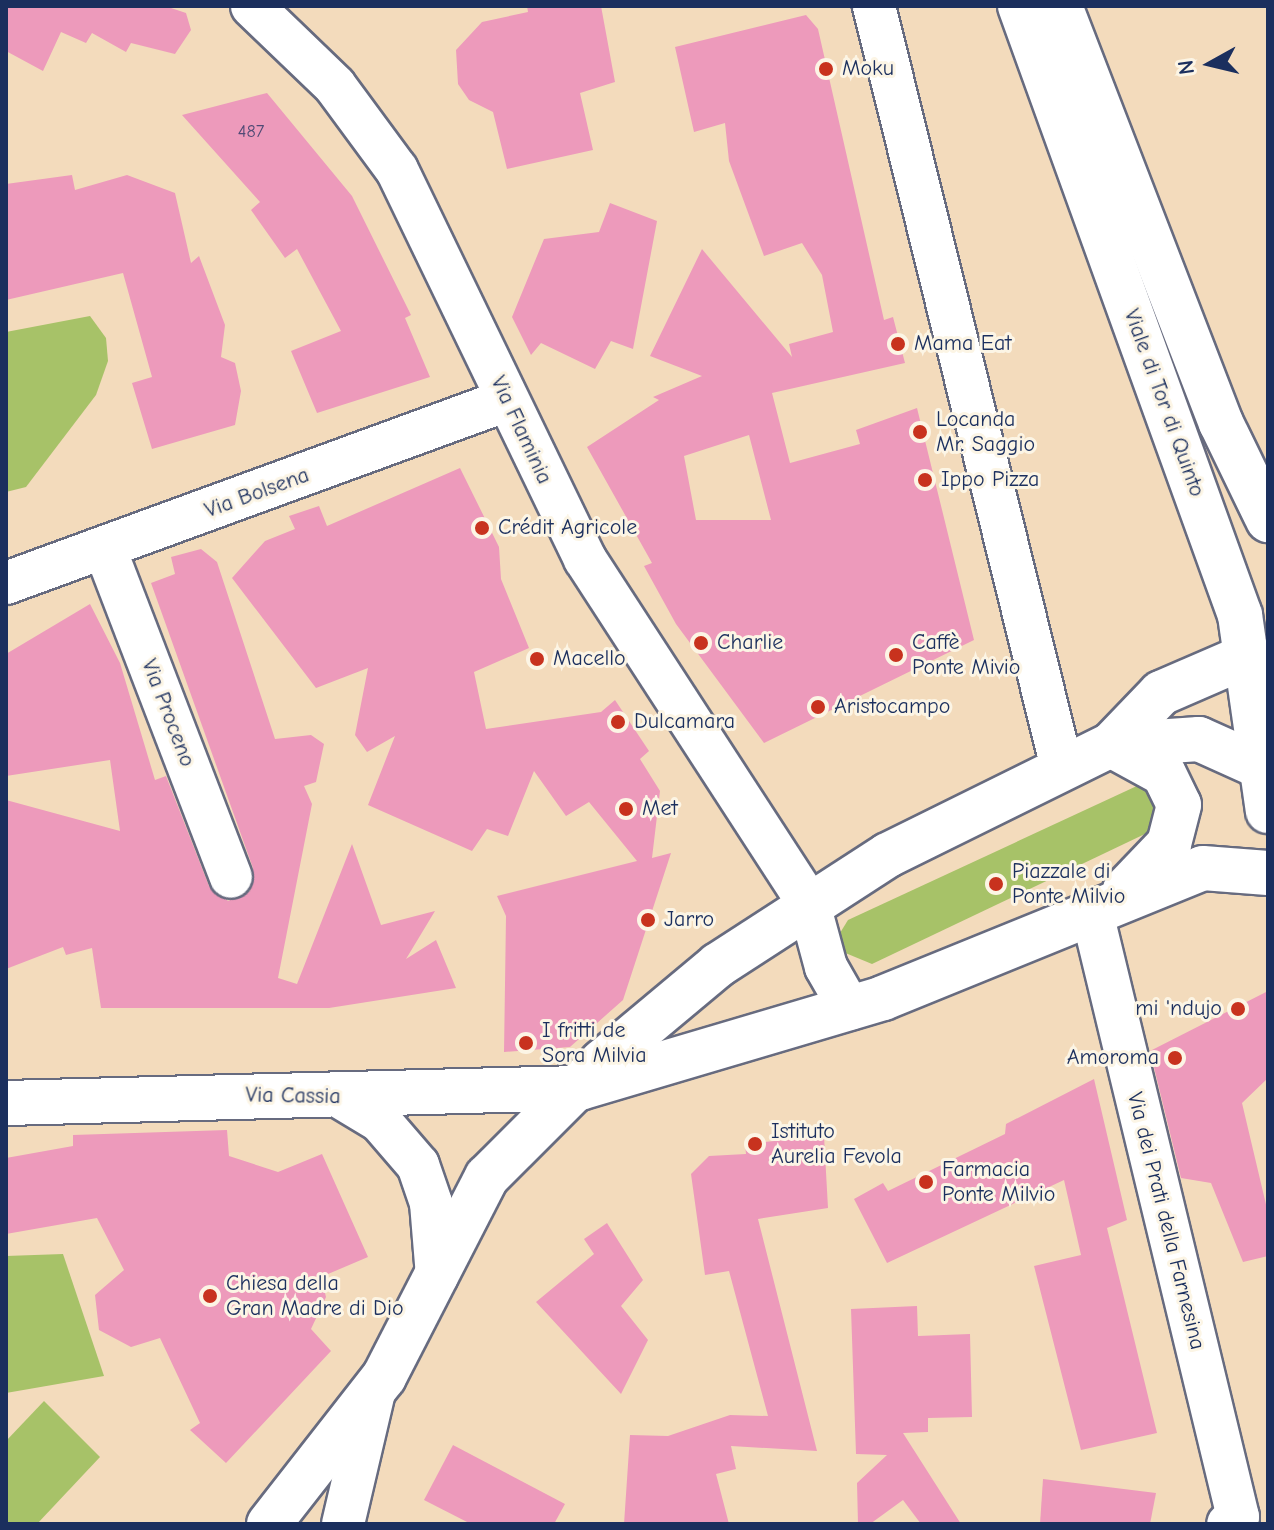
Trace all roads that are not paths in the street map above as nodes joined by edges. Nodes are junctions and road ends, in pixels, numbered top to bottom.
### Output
1 (252, 6) edge
2 (874, 6) edge
3 (1020, 6) edge
4 (1060, 6) edge
5 (507, 400) junction
6 (1268, 520) edge
7 (105, 549) junction
8 (6, 583) edge
9 (1249, 655) junction
10 (1111, 745) junction
11 (1062, 768) junction
12 (1265, 768) edge
13 (1268, 811) edge
14 (1268, 873) edge
15 (231, 877) dead end
16 (809, 904) junction
17 (1100, 908) junction
18 (850, 1009) junction
19 (580, 1088) junction
20 (340, 1097) junction
21 (6, 1103) edge
22 (437, 1276) junction
23 (374, 1392) junction
24 (269, 1524) edge
25 (343, 1524) edge
26 (1228, 1524) edge

1 - 5 street, Via Flaminia
2 - 11 street
3 - 9 street, Viale di Tor di Quinto
4 - 6 street, Viale di Tor di Quinto
5 - 7 street, Via Bolsena
5 - 16 street, Via Flaminia
7 - 8 street, Via Bolsena
7 - 15 street, Via Proceno
9 - 10 street
9 - 12 street, Viale di Tor di Quinto
10 - 11 street
10 - 12 street
10 - 17 street
11 - 16 street
12 - 13 street, Viale di Tor di Quinto
14 - 17 street
16 - 18 street
16 - 19 street
17 - 18 street
17 - 26 street, Via dei Prati della Farnesina
18 - 19 street
19 - 20 street, Via Cassia
19 - 22 street
20 - 21 street, Via Cassia
20 - 22 street
22 - 23 street
23 - 24 street
23 - 25 street

